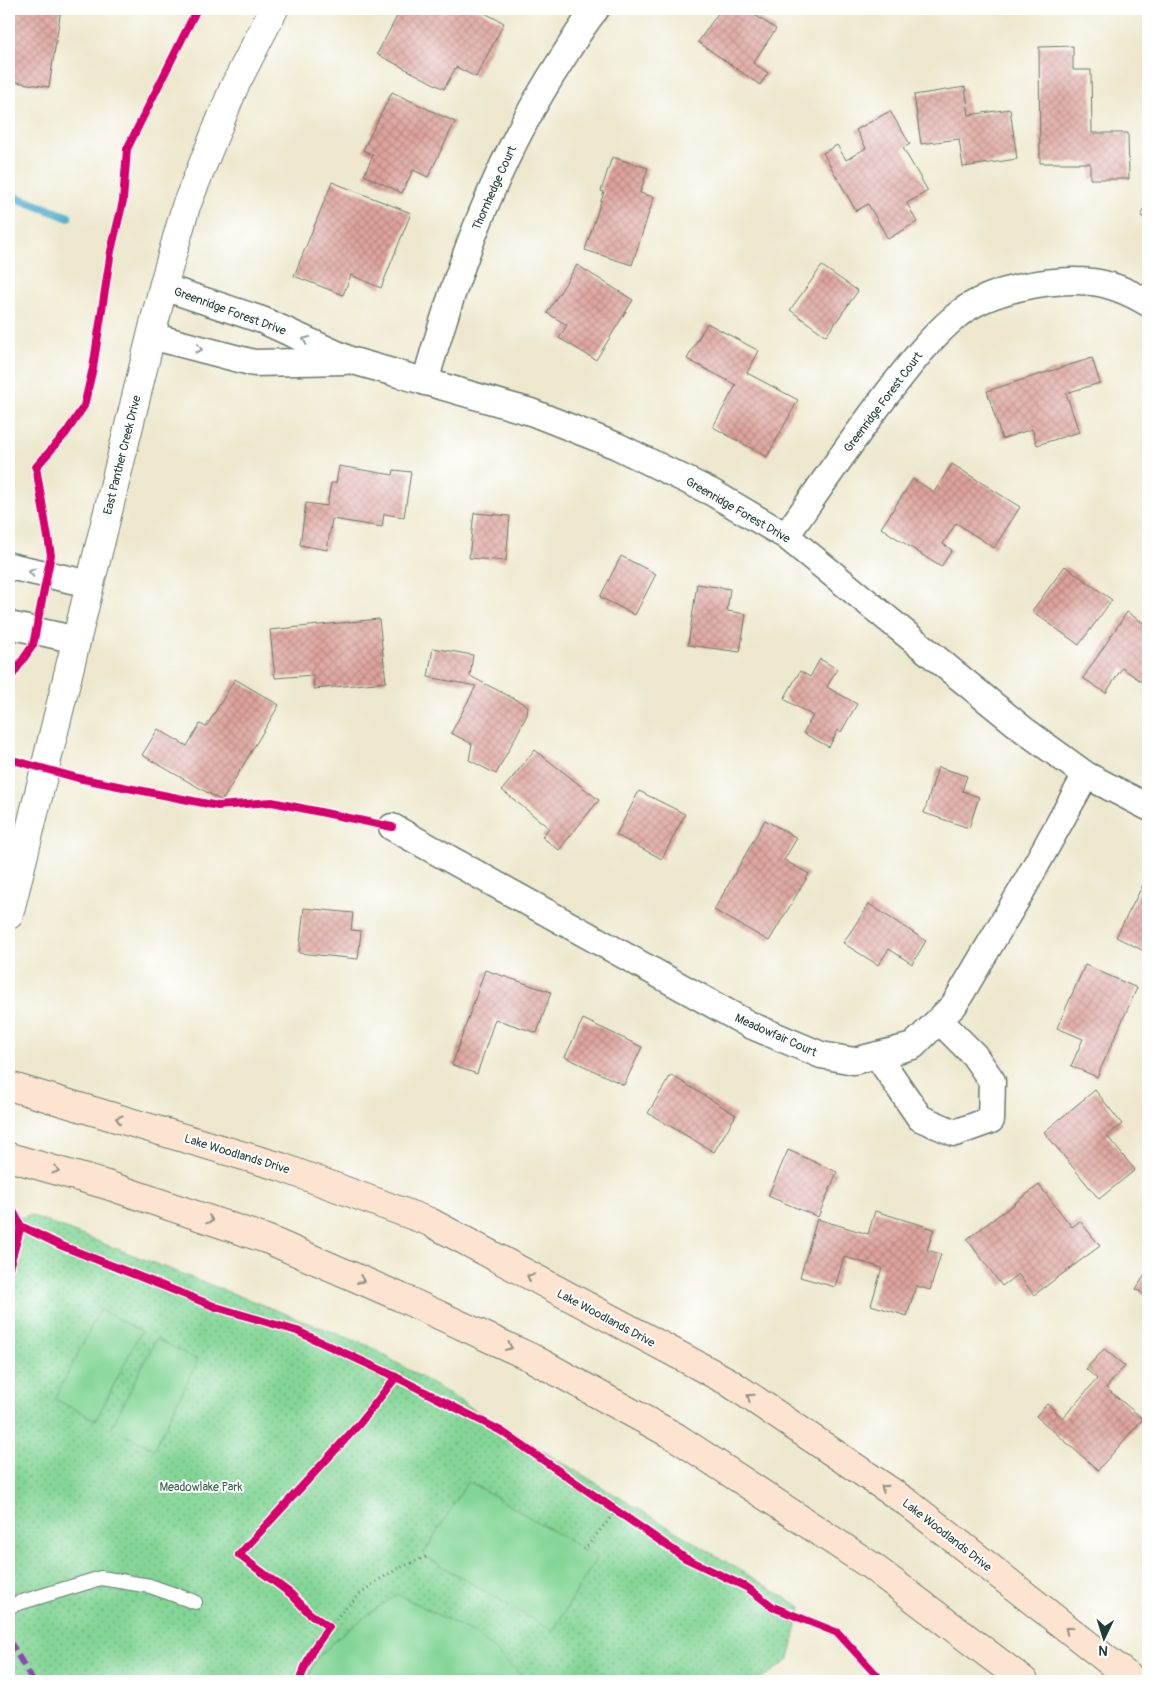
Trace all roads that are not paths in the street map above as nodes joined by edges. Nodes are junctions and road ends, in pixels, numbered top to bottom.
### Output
1 (274, 9) edge
2 (596, 9) edge
3 (163, 287) junction
4 (1148, 303) edge
5 (152, 336) junction
6 (350, 360) junction
7 (425, 382) junction
8 (786, 536) junction
9 (9, 566) edge
10 (90, 584) junction
11 (9, 625) edge
12 (77, 640) junction
13 (1086, 776) junction
14 (1148, 807) edge
15 (392, 827) dead end
16 (9, 915) edge
17 (939, 1020) junction
18 (877, 1055) junction
19 (9, 1086) edge
20 (9, 1157) edge
21 (195, 1602) dead end
22 (9, 1606) edge
23 (1024, 1681) edge
24 (1134, 1681) edge

1 - 3 street, East Panther Creek Drive
2 - 7 street, Thornhedge Court
3 - 5 street, East Panther Creek Drive
6 -> 3 street, Greenridge Forest Drive
4 - 8 street, Greenridge Forest Court
5 -> 6 street, Greenridge Forest Drive
5 - 10 street, East Panther Creek Drive
6 - 7 street, Greenridge Forest Drive
7 - 8 street, Greenridge Forest Drive
8 - 13 street, Greenridge Forest Drive
10 -> 9 street
10 - 12 street, East Panther Creek Drive
11 - 12 street
12 - 16 street, East Panther Creek Drive
13 - 14 street, Greenridge Forest Drive
13 - 17 street, Meadowfair Court
15 - 18 street, Meadowfair Court
17 - 18 street, Meadowfair Court
17 - 18 street
24 -> 19 main road, Lake Woodlands Drive
20 -> 23 main road
21 - 22 lane

